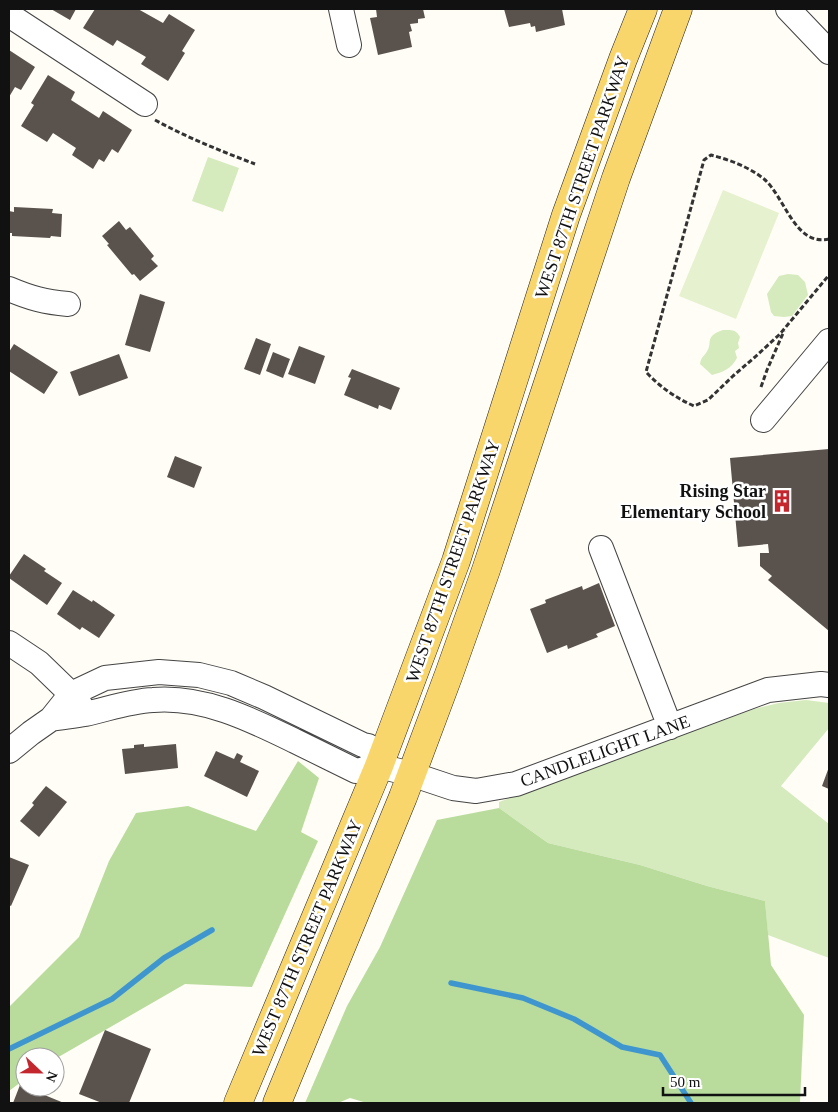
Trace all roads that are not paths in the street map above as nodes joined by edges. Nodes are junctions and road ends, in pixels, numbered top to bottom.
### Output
1 (341, 9) edge
2 (643, 9) edge
3 (678, 9) edge
4 (788, 9) edge
5 (9, 16) edge
6 (349, 45) dead end
7 (829, 52) edge
8 (145, 104) road end
9 (9, 289) edge
10 (68, 304) dead end
11 (829, 341) edge
12 (763, 420) dead end
13 (601, 548) dead end
14 (9, 643) edge
15 (199, 675) junction
16 (829, 685) edge
17 (71, 694) junction
18 (196, 703) junction
19 (86, 714) junction
20 (51, 719) junction
21 (670, 727) junction
22 (9, 751) edge
23 (379, 766) junction
24 (411, 774) junction
25 (275, 1015) junction
26 (238, 1103) edge
27 (255, 1103) edge
28 (277, 1103) edge

1 - 6 street
2 - 23 main road, WEST 87TH STREET PARKWAY
3 - 24 main road, WEST 87TH STREET PARKWAY
4 - 7 street
5 - 8 street
9 - 10 street
11 - 12 street
13 - 21 street
14 - 17 street
15 - 17 street, CANDLELIGHT LANE
15 - 18 street
15 - 23 street, CANDLELIGHT LANE
16 - 21 street, CANDLELIGHT LANE
17 - 19 street
17 - 20 street, CANDLELIGHT LANE
18 - 19 street, CANDLELIGHT LANE
18 - 23 street, CANDLELIGHT LANE
19 - 20 street, CANDLELIGHT LANE
20 - 22 street, CANDLELIGHT LANE
21 - 24 street, CANDLELIGHT LANE
23 - 24 street, CANDLELIGHT LANE
23 - 25 main road, WEST 87TH STREET PARKWAY
24 - 28 main road, WEST 87TH STREET PARKWAY
25 - 26 main road, WEST 87TH STREET PARKWAY
25 - 27 main road

